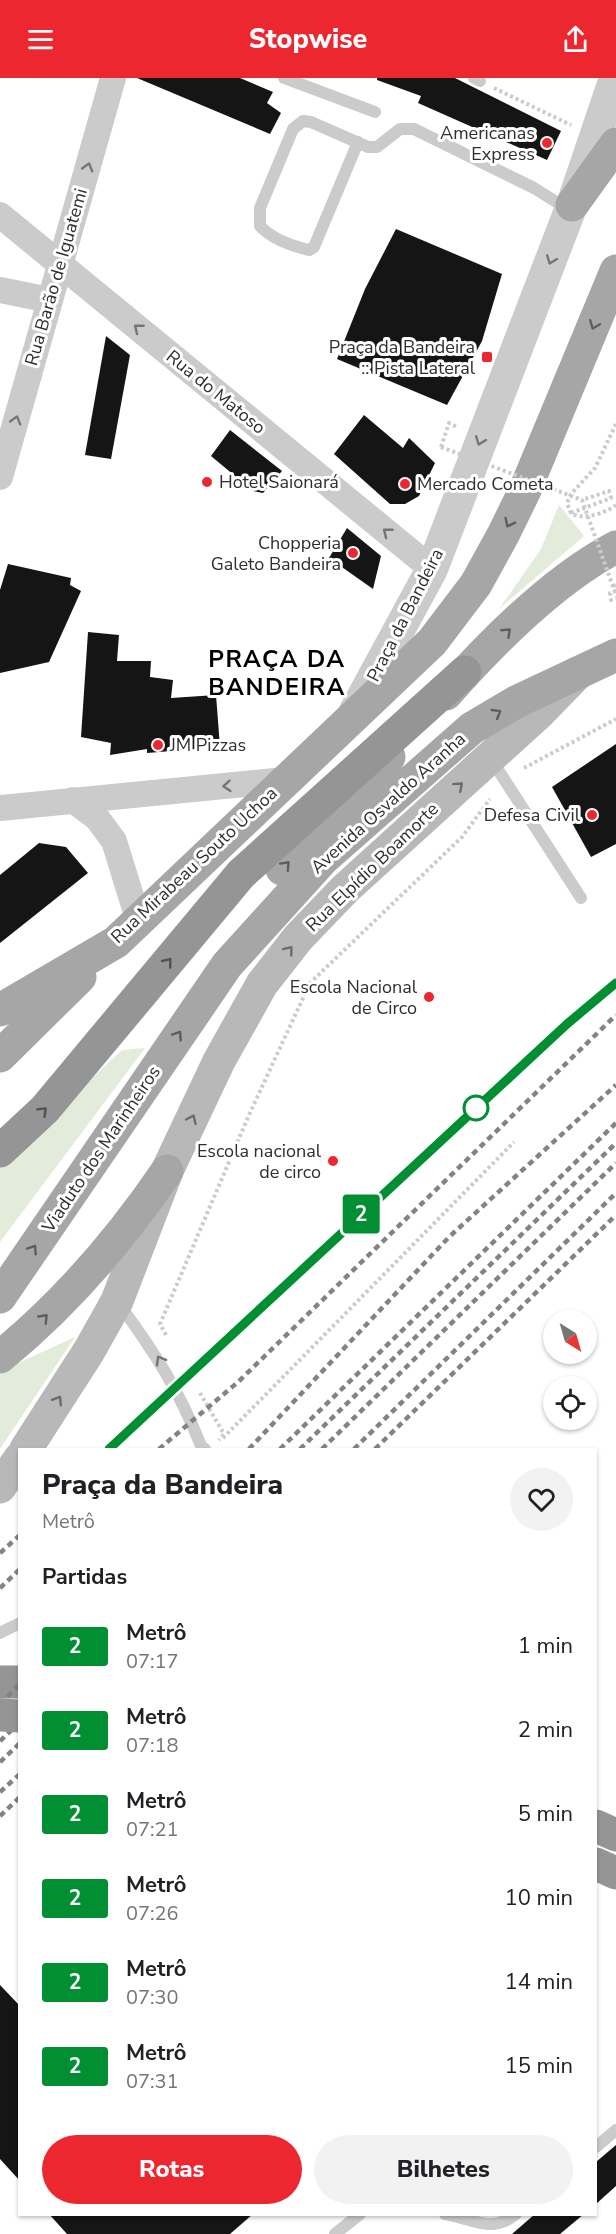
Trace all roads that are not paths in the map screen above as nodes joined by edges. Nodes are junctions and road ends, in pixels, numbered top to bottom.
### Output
1 (113, 78) edge
2 (284, 78) edge
3 (615, 78) edge
4 (375, 112) dead end
5 (605, 140) edge
6 (358, 142) junction
7 (571, 208) junction
8 (0, 215) edge
9 (60, 264) junction
10 (616, 271) edge
11 (0, 290) edge
12 (50, 300) junction
13 (0, 477) edge
14 (606, 552) edge
15 (432, 569) junction
16 (616, 655) edge
17 (582, 670) junction
18 (465, 672) junction
19 (347, 725) junction
20 (498, 768) junction
21 (285, 780) junction
22 (73, 800) junction
23 (0, 808) edge
24 (581, 898) dead end
25 (127, 932) junction
26 (201, 1002) junction
27 (0, 1010) edge
28 (0, 1056) edge
29 (0, 1151) edge
30 (167, 1172) junction
31 (0, 1297) edge
32 (117, 1301) junction
33 (0, 1357) edge
34 (27, 1448) edge
35 (204, 1448) edge
36 (18, 1461) edge
37 (0, 1487) edge
38 (18, 1624) edge
39 (0, 1633) edge
40 (0, 1682) edge
41 (18, 1682) edge
42 (0, 1715) edge
43 (18, 1716) edge
44 (597, 1826) edge
45 (616, 1835) edge
46 (597, 1864) edge
47 (616, 1873) edge
48 (616, 2130) edge
49 (597, 2146) edge
50 (358, 2216) edge
51 (452, 2216) edge
52 (514, 2216) edge
53 (335, 2234) edge

9 -> 1 street, Rua Barão de Iguatemi
2 - 4 lane
3 - 5 street
5 - 7 main road
6 - 6 lane
6 - 7 lane
7 -> 15 street, Praça da Bandeira
8 - 9 street, Rua do Matoso
9 - 12 street, Rua Barão de Iguatemi
15 -> 9 street, Rua do Matoso
10 -> 19 main road, Praça da Bandeira
11 - 12 street
13 -> 12 street, Rua Barão de Iguatemi
18 -> 14 main road
15 - 19 street, Praça da Bandeira
16 - 17 main road, Avenida Osvaldo Aranha
17 - 20 main road, Rua Elpídio Boamorte
26 -> 17 main road, Avenida Osvaldo Aranha
26 -> 18 main road
29 -> 18 highway
19 - 21 main road, Rua Mirabeau Souto Uchoa
20 - 24 lane
30 -> 20 main road, Rua Elpídio Boamorte
21 -> 22 street
21 - 25 main road, Rua Mirabeau Souto Uchoa
22 - 23 street
22 - 25 street
25 - 27 main road, Rua Mirabeau Souto Uchoa
25 - 28 main road
31 -> 26 main road, Viaduto dos Marinheiros
30 - 32 main road, Rua Elpídio Boamorte
33 -> 30 main road
34 -> 32 main road, Rua Elpídio Boamorte
35 -> 32 lane
36 - 37 main road
38 - 39 lane
40 - 41 highway
42 - 43 highway, bridge
44 - 45 highway
46 - 47 highway
48 - 49 lane
50 - 53 lane
51 - 52 lane

